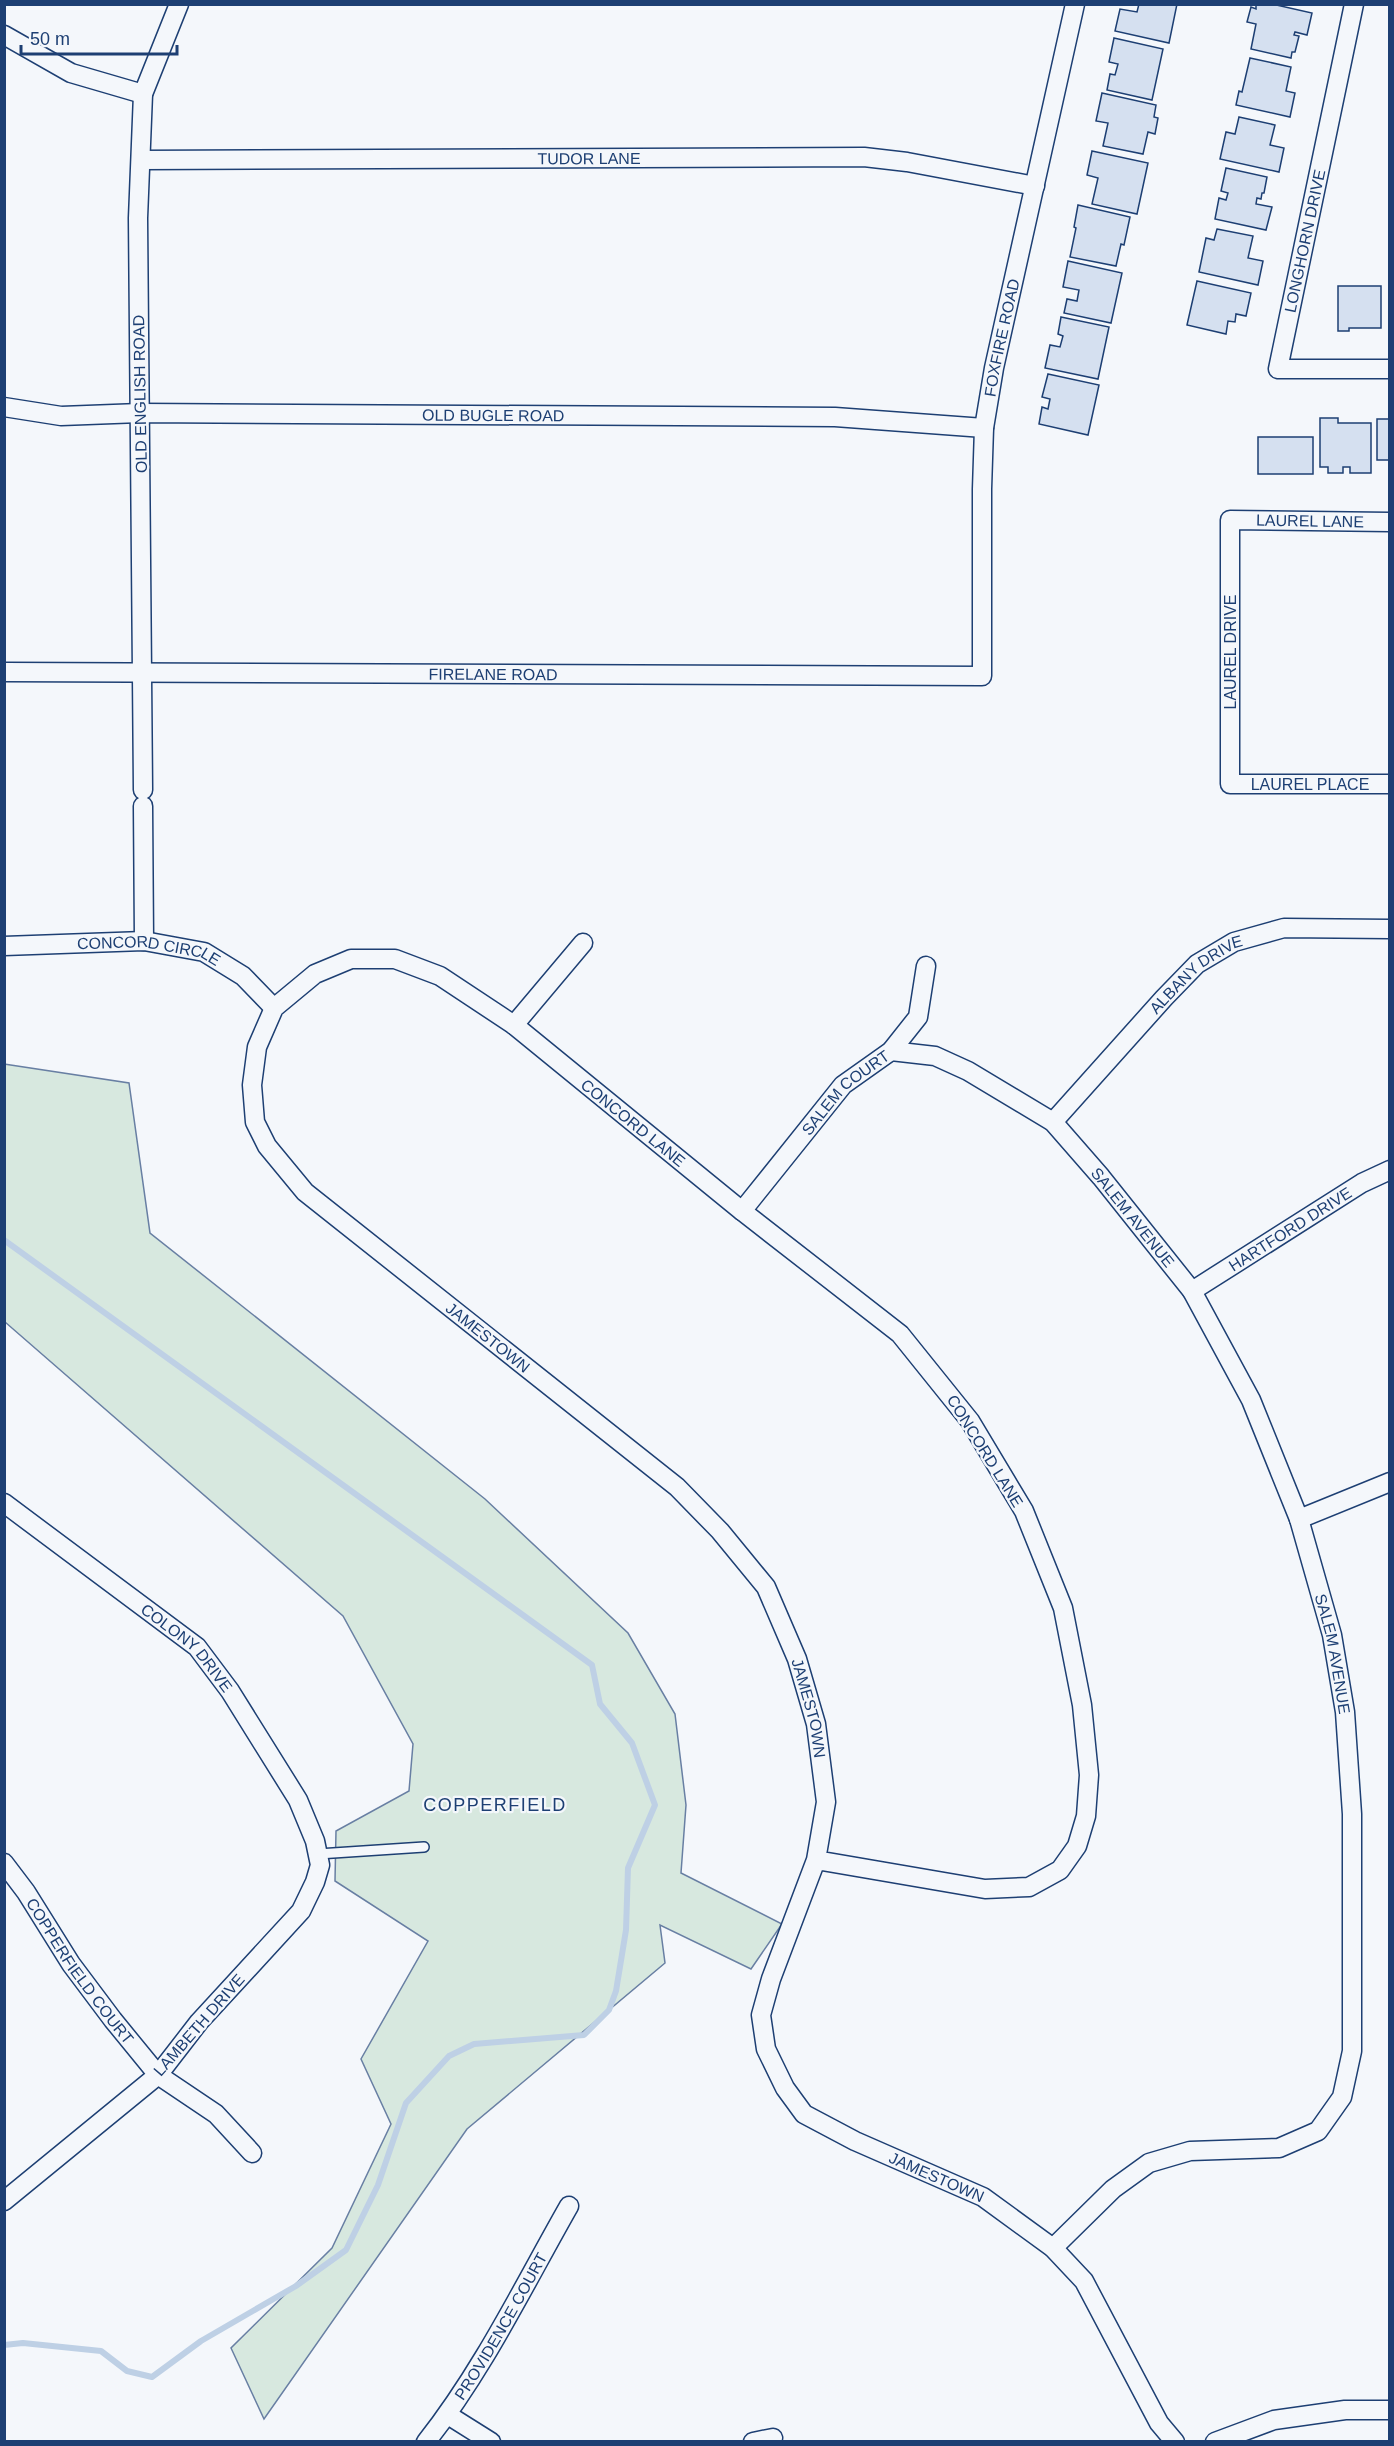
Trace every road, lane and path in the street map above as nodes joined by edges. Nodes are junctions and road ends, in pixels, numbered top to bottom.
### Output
1 (179, 4) edge
2 (1075, 4) edge
3 (1354, 4) edge
4 (4, 35) edge
5 (143, 94) junction
6 (141, 160) junction
7 (1035, 186) junction
8 (1389, 369) edge
9 (4, 407) edge
10 (140, 413) junction
11 (984, 428) junction
12 (1230, 520) joint
13 (1389, 522) edge
14 (143, 671) junction
15 (4, 672) edge
16 (982, 675) joint
17 (1230, 784) joint
18 (1389, 784) edge
19 (1389, 928) edge
20 (144, 941) junction
21 (583, 943) dead end
22 (4, 946) edge
23 (926, 966) dead end
24 (274, 1008) junction
25 (514, 1025) junction
26 (891, 1051) junction
27 (1053, 1122) junction
28 (1389, 1170) edge
29 (742, 1211) junction
30 (1192, 1291) junction
31 (1389, 1482) edge
32 (4, 1503) edge
33 (1299, 1519) junction
34 (424, 1847) dead end
35 (316, 1848) junction
36 (816, 1860) junction
37 (4, 1863) edge
38 (158, 2075) junction
39 (252, 2153) dead end
40 (4, 2201) edge
41 (568, 2206) dead end
42 (1053, 2248) junction
43 (1389, 2410) edge
44 (448, 2415) junction
45 (773, 2438) dead end
46 (426, 2442) edge
47 (491, 2442) edge
48 (753, 2442) edge
49 (1175, 2442) edge
50 (1215, 2442) edge

1 - 5 street, OLD ENGLISH ROAD
2 - 7 street, FOXFIRE ROAD
3 - 8 street, LONGHORN DRIVE
4 - 5 street
5 - 6 street, OLD ENGLISH ROAD
6 - 7 street, TUDOR LANE
6 - 10 street, OLD ENGLISH ROAD
7 - 11 street, FOXFIRE ROAD
9 - 10 street, OLD BUGLE ROAD
10 - 11 street, OLD BUGLE ROAD
10 - 14 street, OLD ENGLISH ROAD
11 - 16 street, FOXFIRE ROAD
12 - 13 street, LAUREL LANE
12 - 17 street, LAUREL DRIVE
14 - 15 street, FIRELANE ROAD
14 - 16 street, FIRELANE ROAD
14 - 20 street, OLD ENGLISH ROAD
17 - 18 street, LAUREL PLACE
19 - 27 street, ALBANY DRIVE
20 - 22 street, CONCORD CIRCLE
20 - 24 street, CONCORD CIRCLE
21 - 25 street
23 - 26 street, SALEM COURT
24 - 25 street, CONCORD LANE
24 - 36 street, JAMESTOWN
25 - 29 street, CONCORD LANE
26 - 27 street, SALEM AVENUE
26 - 29 street, SALEM COURT
27 - 30 street, SALEM AVENUE
28 - 30 street, HARTFORD DRIVE
29 - 36 street, CONCORD LANE
30 - 33 street, SALEM AVENUE
31 - 33 street
32 - 35 street, COLONY DRIVE
33 - 42 street, SALEM AVENUE
34 - 35 lane
35 - 38 street, LAMBETH DRIVE
36 - 42 street, JAMESTOWN
37 - 38 street, COPPERFIELD COURT
38 - 39 street, COPPERFIELD COURT
38 - 40 street, LAMBETH DRIVE
41 - 44 street, PROVIDENCE COURT
42 - 49 street, JAMESTOWN
43 - 50 street
44 - 46 street, PROVIDENCE COURT
44 - 47 street
45 - 48 street

